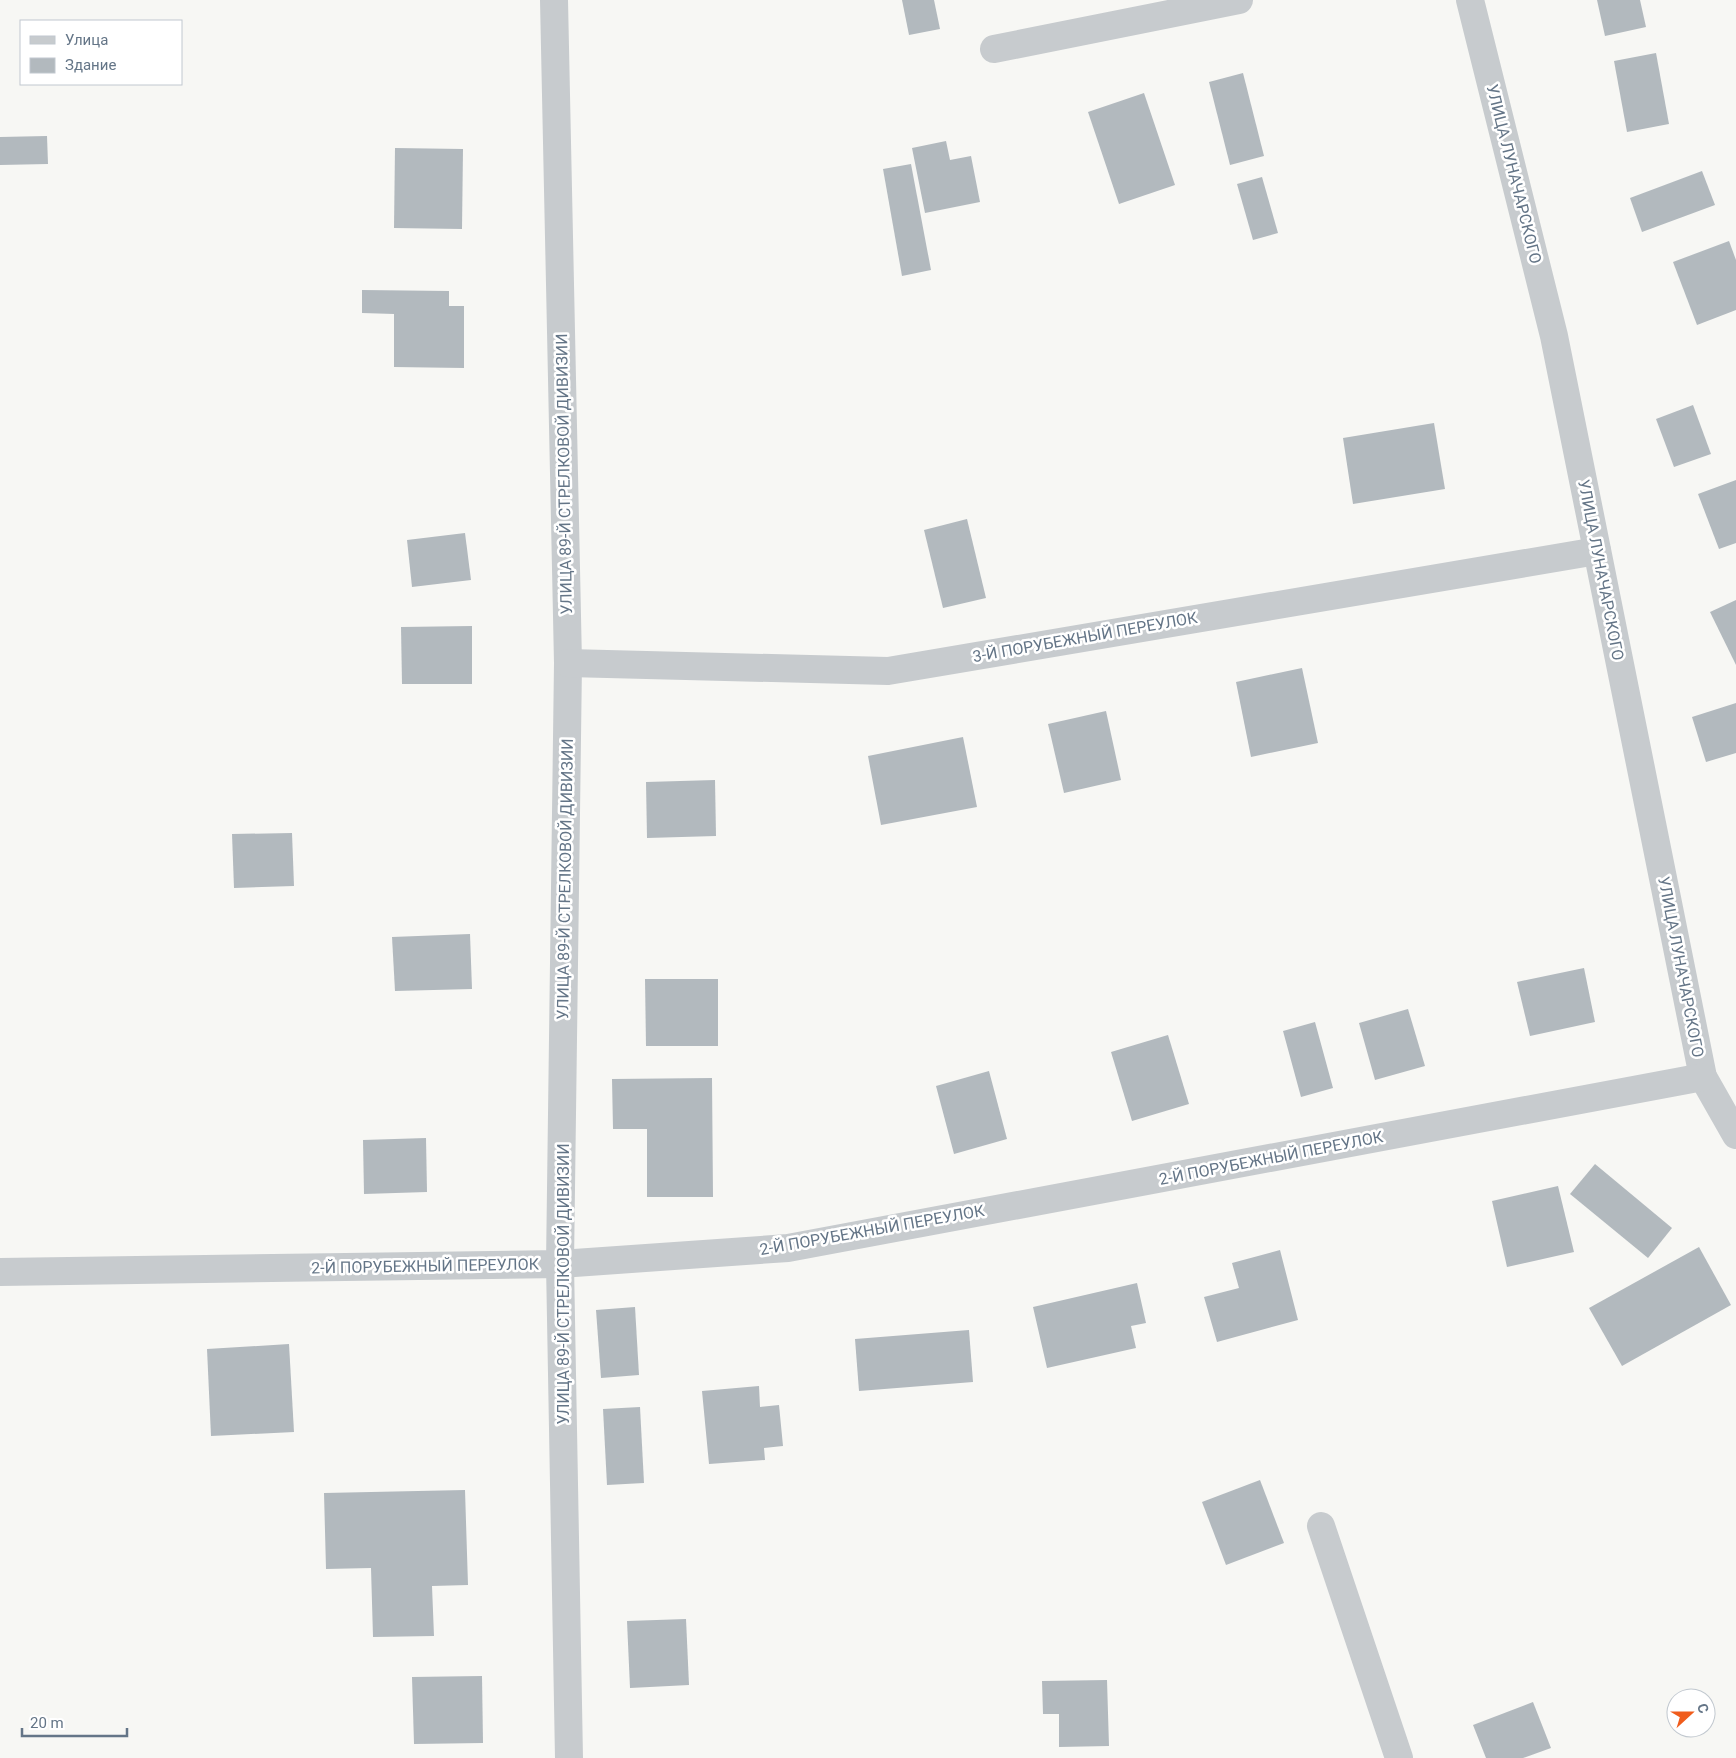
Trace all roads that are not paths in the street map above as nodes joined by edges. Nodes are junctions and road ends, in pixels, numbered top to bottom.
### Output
1 (554, 0) edge
2 (1239, 0) edge
3 (1470, 0) edge
4 (994, 49) dead end
5 (1597, 551) junction
6 (568, 663) junction
7 (1703, 1077) junction
8 (1736, 1135) edge
9 (560, 1264) junction
10 (0, 1272) edge
11 (1321, 1526) dead end
12 (569, 1758) edge
13 (1399, 1758) edge

1 - 6 street, УЛИЦА 89-Й СТРЕЛКОВОЙ ДИВИЗИИ
2 - 4 street
3 - 5 street, УЛИЦА ЛУНАЧАРСКОГО
5 - 6 street, 3-Й ПОРУБЕЖНЫЙ ПЕРЕУЛОК
5 - 7 street, УЛИЦА ЛУНАЧАРСКОГО
6 - 9 street, УЛИЦА 89-Й СТРЕЛКОВОЙ ДИВИЗИИ
7 - 8 street, УЛИЦА ЛУНАЧАРСКОГО
7 - 9 street, 2-Й ПОРУБЕЖНЫЙ ПЕРЕУЛОК
9 - 10 street, 2-Й ПОРУБЕЖНЫЙ ПЕРЕУЛОК
9 - 12 street, УЛИЦА 89-Й СТРЕЛКОВОЙ ДИВИЗИИ
11 - 13 street

